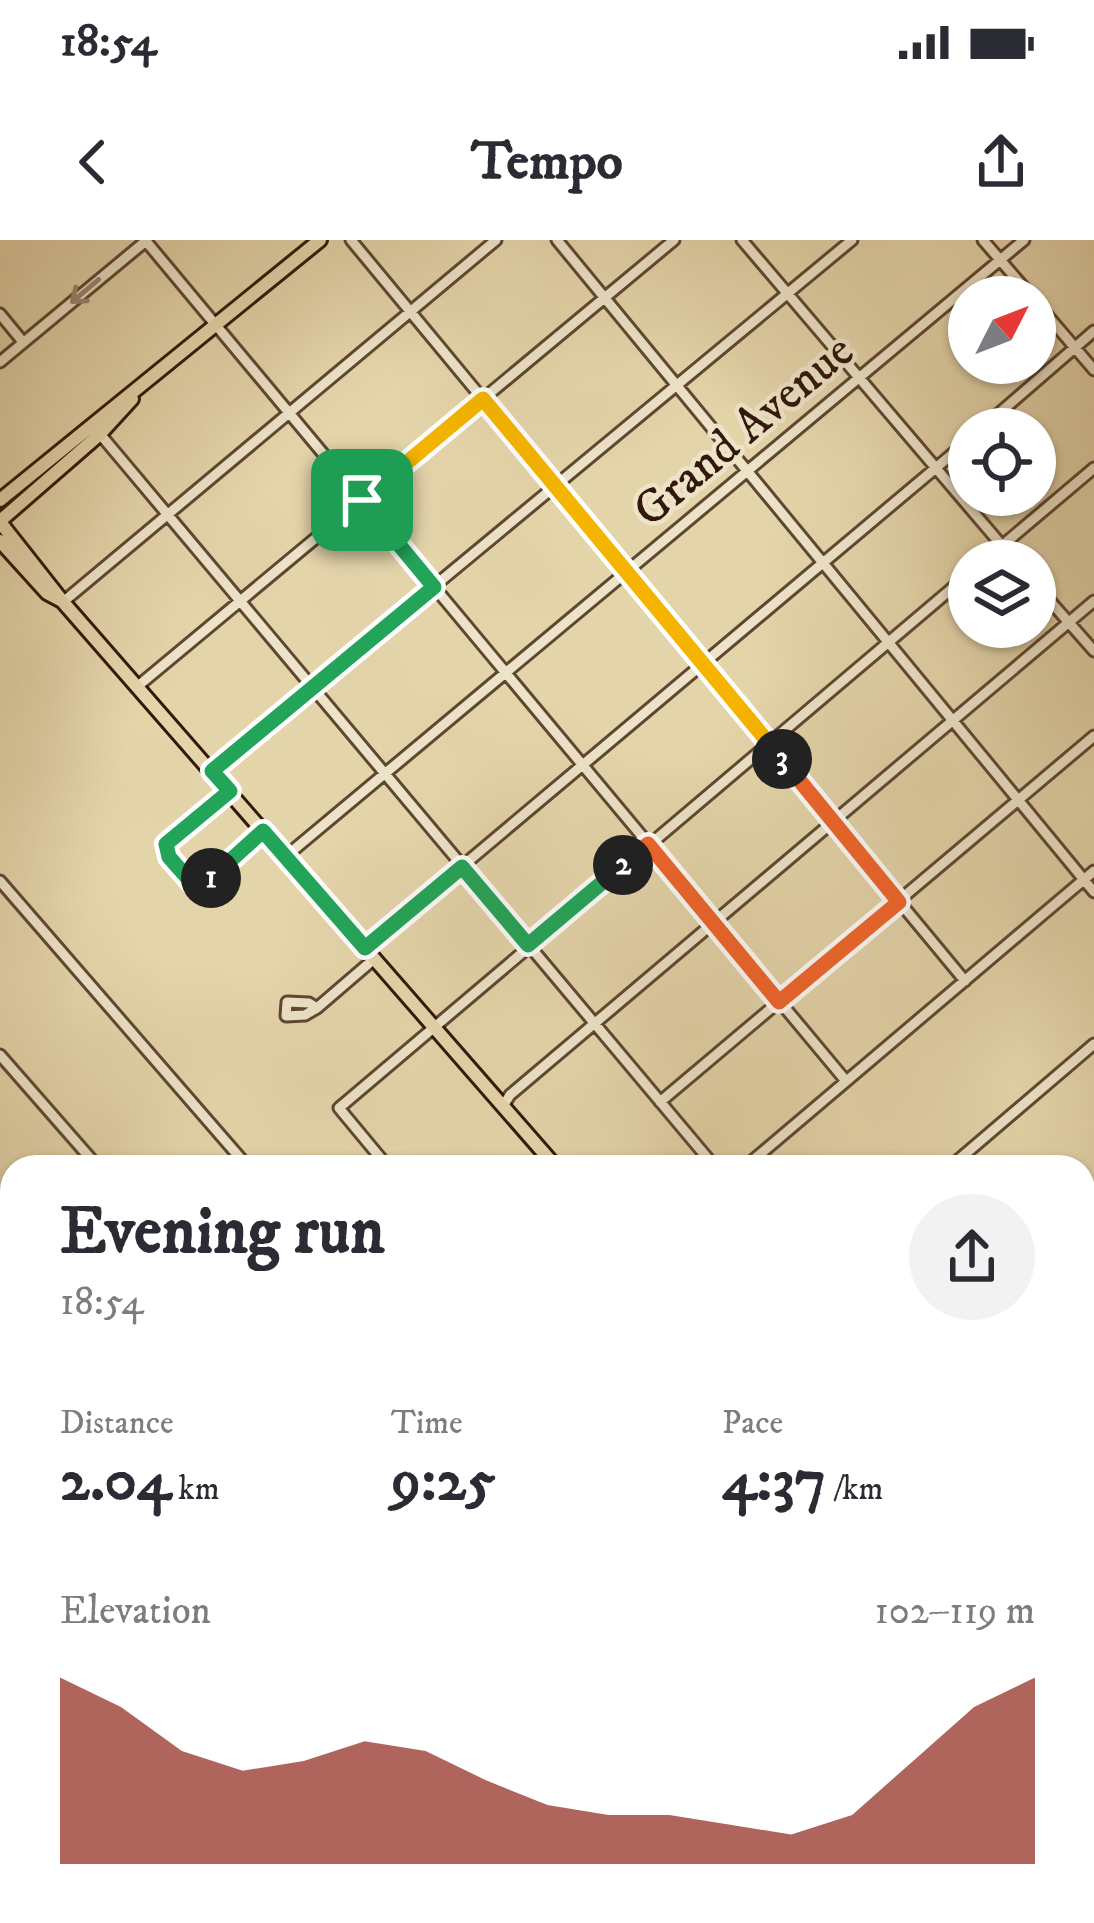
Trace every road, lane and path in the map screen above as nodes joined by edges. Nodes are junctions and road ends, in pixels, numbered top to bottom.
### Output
1 (146, 240) edge
2 (320, 240) edge
3 (351, 240) edge
4 (496, 240) edge
5 (557, 240) edge
6 (674, 240) edge
7 (742, 240) edge
8 (852, 240) edge
9 (983, 240) edge
10 (1024, 240) edge
11 (1000, 260) junction
12 (1014, 276) edge
13 (787, 294) junction
14 (605, 298) junction
15 (411, 311) junction
16 (0, 314) edge
17 (216, 325) junction
18 (1056, 325) edge
19 (1094, 331) edge
20 (23, 342) junction
21 (1075, 347) junction
22 (0, 362) edge
23 (1094, 370) edge
24 (154, 376) junction
25 (858, 379) junction
26 (677, 386) junction
27 (483, 399) junction
28 (1005, 408) edge
29 (290, 413) junction
30 (100, 434) junction
31 (948, 459) edge
32 (1094, 469) edge
33 (935, 470) junction
34 (748, 472) junction
35 (556, 487) junction
36 (0, 495) edge
37 (25, 500) junction
38 (362, 500) junction
39 (167, 514) junction
40 (0, 522) edge
41 (997, 540) edge
42 (1009, 540) edge
43 (0, 541) edge
44 (21, 547) junction
45 (0, 553) edge
46 (20, 563) junction
47 (824, 563) junction
48 (628, 573) junction
49 (434, 587) junction
50 (948, 592) edge
51 (240, 601) junction
52 (63, 602) junction
53 (1094, 602) edge
54 (1056, 607) edge
55 (1069, 622) junction
56 (888, 642) junction
57 (1094, 651) edge
58 (703, 664) junction
59 (507, 674) junction
60 (138, 686) junction
61 (313, 688) junction
62 (953, 721) junction
63 (1094, 736) edge
64 (768, 743) junction
65 (583, 766) junction
66 (212, 771) junction
67 (386, 775) junction
68 (230, 791) junction
69 (1018, 800) junction
70 (833, 822) junction
71 (263, 831) junction
72 (648, 844) junction
73 (285, 857) junction
74 (462, 867) junction
75 (1094, 871) edge
76 (1084, 880) junction
77 (0, 881) edge
78 (1094, 892) edge
79 (899, 902) junction
80 (714, 923) junction
81 (528, 945) junction
82 (370, 954) junction
83 (965, 981) junction
84 (779, 1002) junction
85 (316, 1008) dead end
86 (594, 1024) junction
87 (432, 1026) junction
88 (1094, 1044) edge
89 (0, 1055) edge
90 (10, 1067) junction
91 (0, 1075) edge
92 (846, 1081) junction
93 (660, 1102) junction
94 (503, 1106) junction
95 (87, 1155) edge
96 (238, 1155) edge
97 (378, 1155) edge
98 (546, 1155) edge
99 (705, 1155) edge
100 (759, 1155) edge
101 (964, 1155) edge

1 - 17 street
1 -> 20 street
2 - 17 main road
3 - 15 street
4 - 15 street
5 - 14 street
6 - 14 street
7 - 13 street
8 - 13 street
9 - 11 street
10 - 11 street, Grand Avenue
11 - 12 street
11 - 25 street, Grand Avenue
13 - 25 street
13 - 26 street
14 - 26 street
14 - 27 street
15 - 27 street
15 - 29 street
16 - 20 street
17 - 24 main road
17 - 29 street
18 - 21 street
19 - 21 street
20 - 22 street
21 - 23 street
21 - 28 street
24 - 30 main road
24 - 36 main road
25 - 33 street
25 - 34 street, Grand Avenue
26 - 34 street
26 - 35 street
27 - 35 street
27 - 38 street
29 - 38 street
29 - 39 street
30 - 37 main road
30 - 39 street
31 - 33 street
32 - 42 street
33 - 41 street
33 - 47 street
34 - 47 street
34 - 48 street, Grand Avenue
35 - 48 street
35 - 49 street
37 - 40 main road
37 - 44 main road
38 - 49 street
38 - 51 street
39 - 51 street
39 - 52 street
40 - 44 main road
43 - 46 main road
44 - 52 main road
45 - 46 main road
46 - 52 main road
47 - 56 street
47 - 58 street
48 - 58 street
48 - 59 street, Grand Avenue
49 - 59 street
49 - 61 street
50 - 56 street
51 - 60 street
51 - 61 street
52 - 60 main road
53 - 55 street
54 - 55 street
55 - 57 street
55 - 62 street
56 - 62 street
56 - 64 street
58 - 64 street
58 - 65 street
59 - 65 street
59 - 67 street, Grand Avenue
60 - 66 main road
61 - 66 street
61 - 67 street
62 - 69 street
62 - 70 street
63 - 69 street
64 - 70 street
64 - 72 street
65 - 72 street
65 - 74 street
66 - 68 main road
67 - 73 street, Grand Avenue
67 - 74 street
68 - 71 main road
68 - 71 street
69 - 76 street
69 - 79 street
70 - 79 street
70 - 80 street
71 - 73 main road
72 - 80 street
72 - 81 street
73 - 82 main road
74 - 81 street
74 - 82 street
75 - 76 street
76 - 78 street
76 - 83 street
77 - 96 street
79 - 83 street
79 - 84 street
80 - 84 street
80 - 86 street
81 - 86 street
81 - 87 street
82 - 85 street
82 - 87 main road
83 - 92 street
84 - 92 street
84 - 93 street
86 - 93 street
86 - 94 street
87 - 94 main road
87 - 97 street
88 - 101 street
89 - 90 street
90 - 91 street
90 - 95 street
92 - 100 street
93 - 99 street
94 - 98 main road

